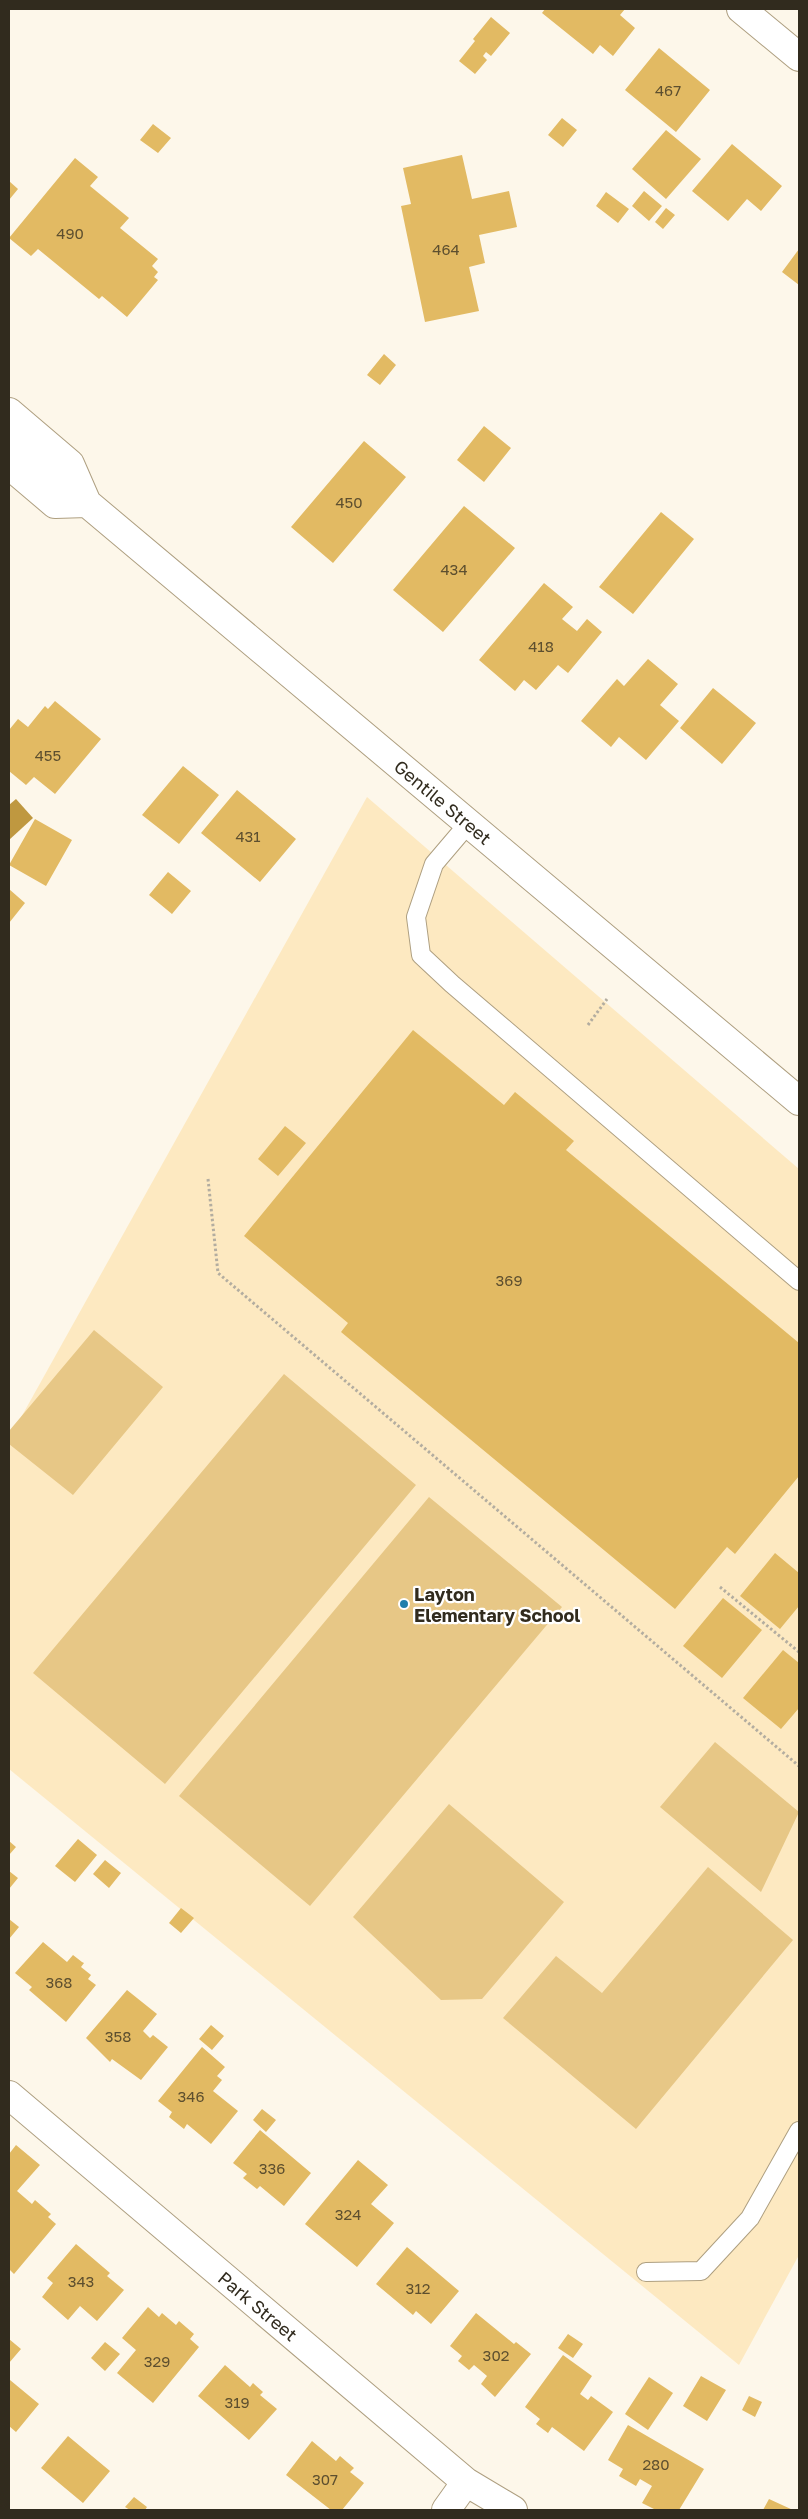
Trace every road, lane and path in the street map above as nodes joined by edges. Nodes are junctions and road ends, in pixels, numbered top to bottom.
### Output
1 (741, 9) edge
2 (799, 57) edge
3 (9, 412) edge
4 (9, 440) edge
5 (9, 465) edge
6 (85, 497) junction
7 (468, 824) junction
8 (607, 999) dead end
9 (588, 1025) dead end
10 (799, 1101) edge
11 (208, 1179) dead end
12 (799, 1281) edge
13 (720, 1587) dead end
14 (799, 1652) edge
15 (799, 1766) edge
16 (9, 2095) edge
17 (799, 2131) edge
18 (646, 2272) dead end
19 (466, 2482) junction
20 (446, 2510) edge
21 (514, 2510) edge

1 - 2 main road
3 - 6 main road, Gentile Street
4 - 6 main road
5 - 6 main road
6 - 7 main road, Gentile Street
7 - 10 main road, Gentile Street
7 - 12 lane
8 - 9 path
11 - 15 path
13 - 14 path
16 - 19 main road, Park Street
17 - 18 lane
19 - 20 main road
19 - 21 main road, Park Street

